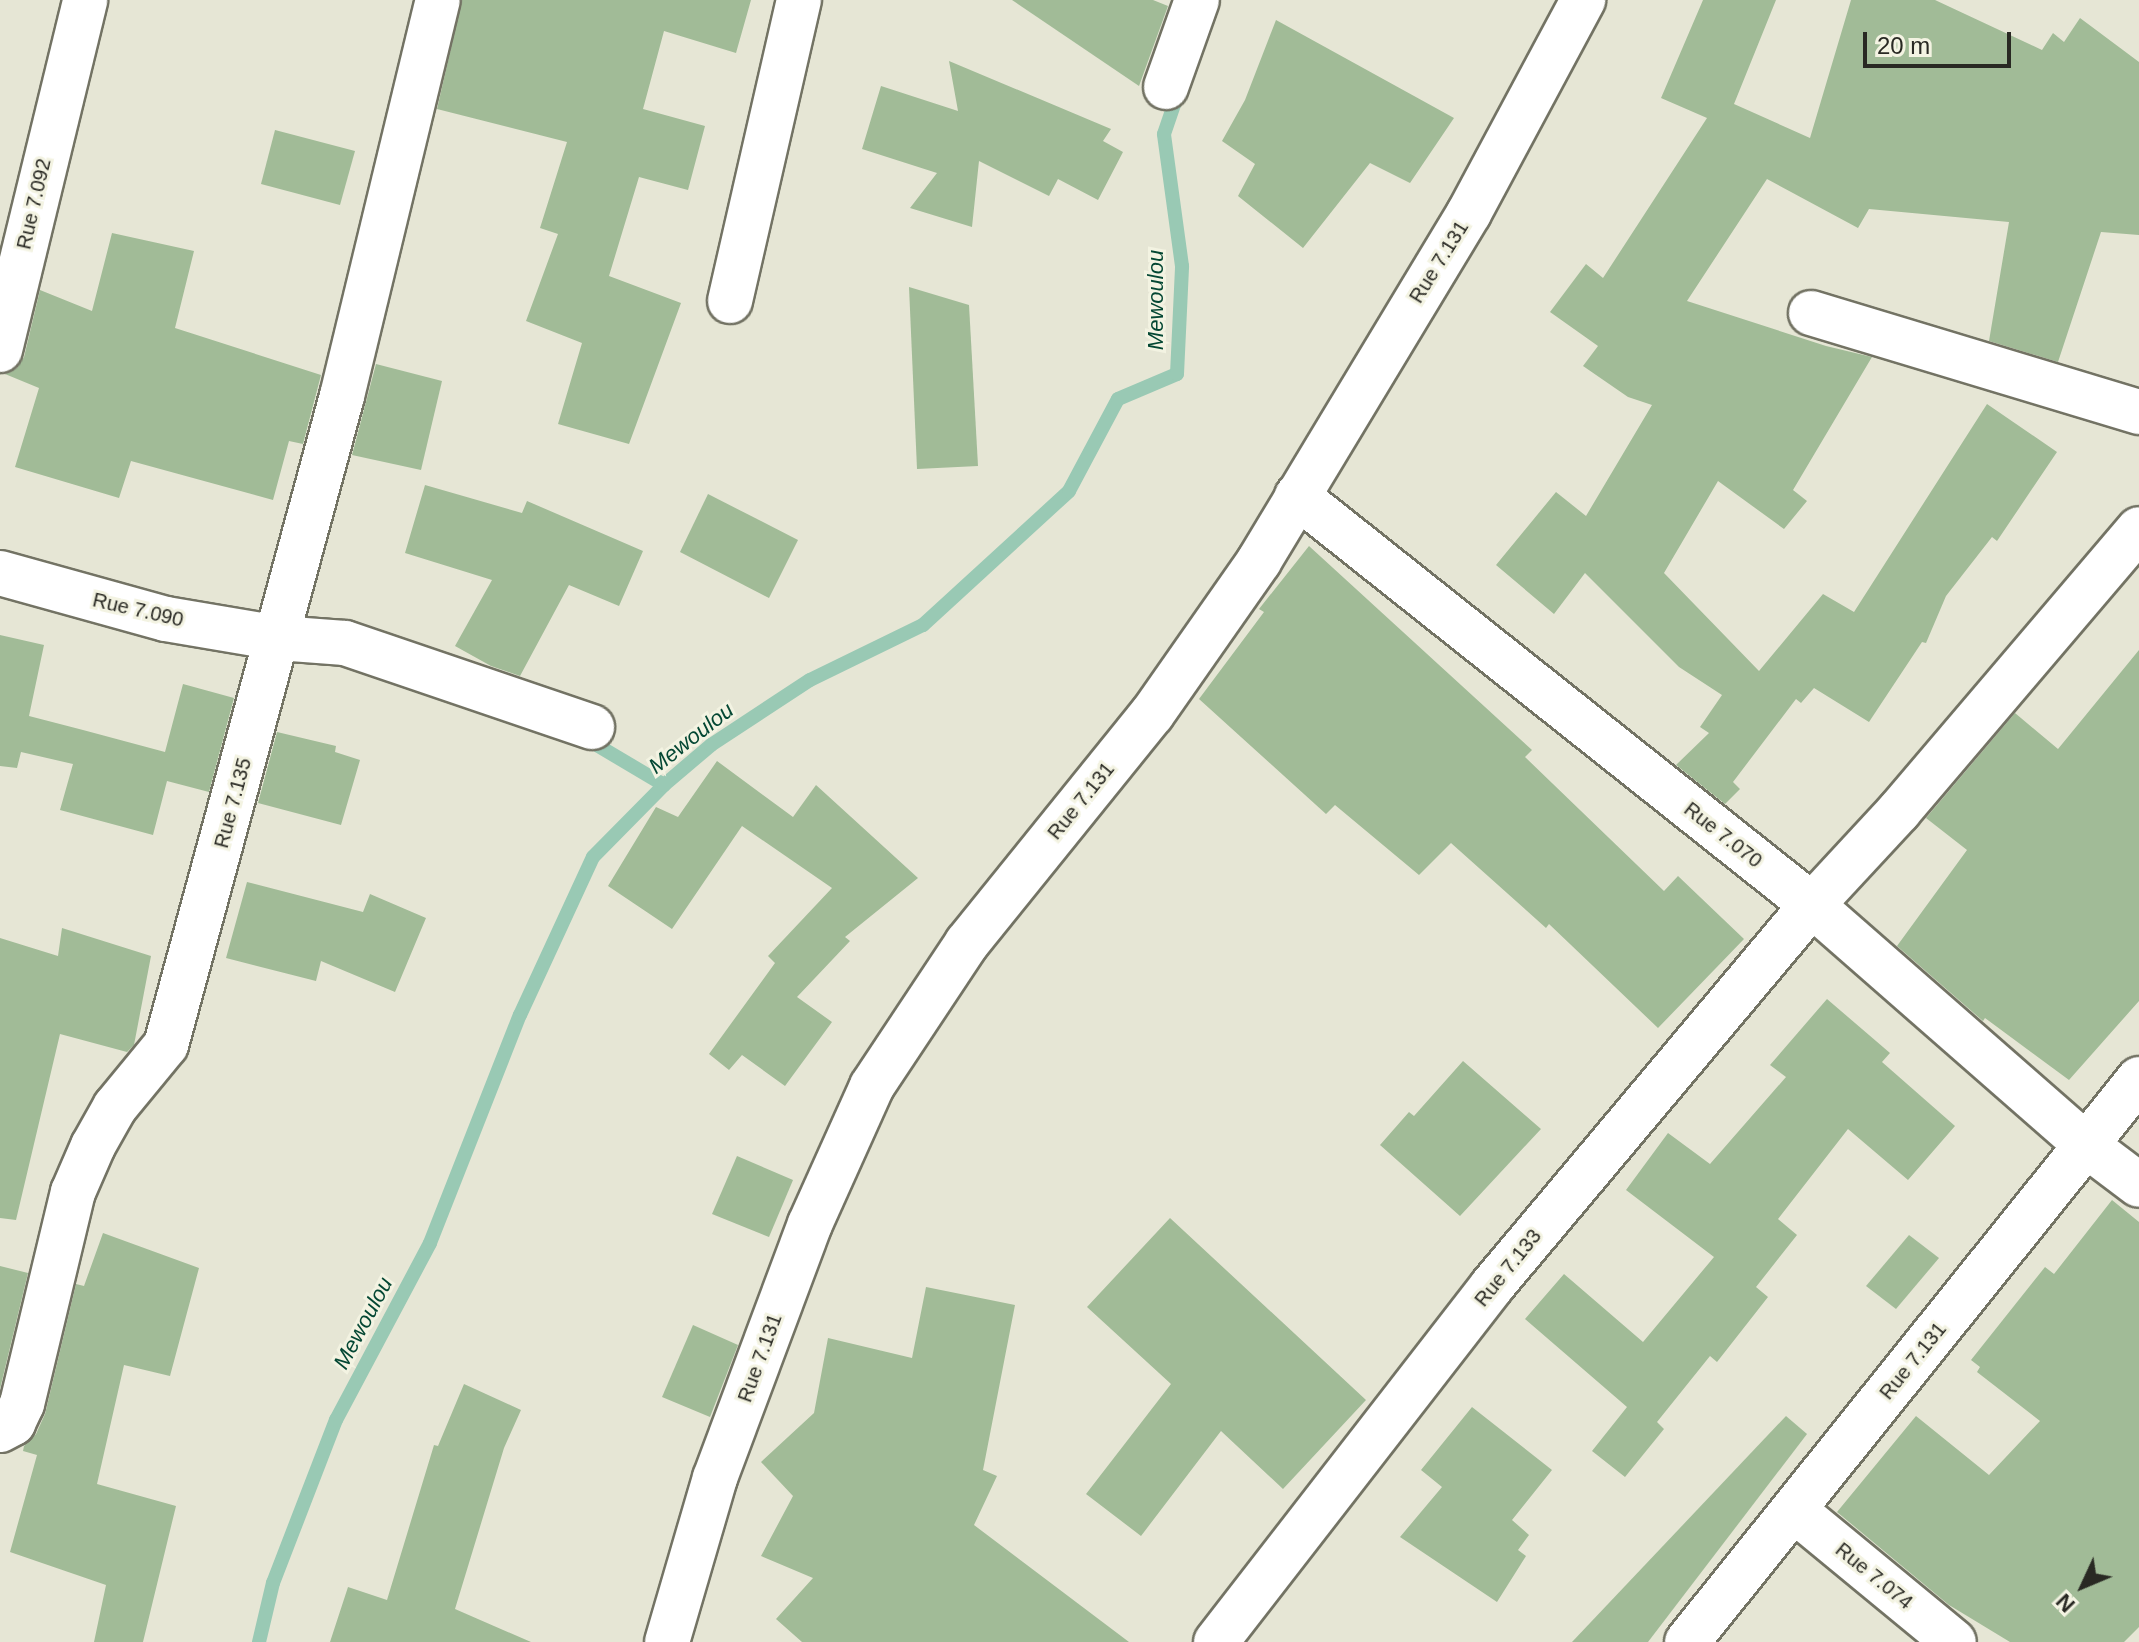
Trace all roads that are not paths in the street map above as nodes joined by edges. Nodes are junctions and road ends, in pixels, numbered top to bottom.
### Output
1 (85, 0) edge
2 (438, 0) edge
3 (799, 0) edge
4 (1197, 0) edge
5 (1583, 0) edge
6 (1166, 87) dead end
7 (730, 301) dead end
8 (1811, 313) dead end
9 (0, 350) edge
10 (2139, 412) edge
11 (1297, 496) junction
12 (2139, 529) edge
13 (0, 573) edge
14 (278, 638) junction
15 (592, 727) dead end
16 (1812, 905) junction
17 (2139, 1079) edge
18 (2086, 1145) junction
19 (2139, 1185) edge
20 (0, 1430) edge
21 (1794, 1510) junction
22 (667, 1642) edge
23 (1216, 1642) edge
24 (1687, 1642) edge
25 (1954, 1642) edge

1 - 9 street, Rue 7.092
2 - 14 street, Rue 7.135
3 - 7 street
4 - 6 street
5 - 11 street, Rue 7.131
8 - 10 street
11 - 16 street, Rue 7.070
11 - 22 street, Rue 7.131
12 - 16 street, Rue 7.133
13 - 14 street, Rue 7.090
14 - 15 street, Rue 7.090
14 - 20 street, Rue 7.135
16 - 18 street, Rue 7.070
16 - 23 street, Rue 7.133
17 - 18 street, Rue 7.131
18 - 19 street, Rue 7.070
18 - 21 street, Rue 7.131
21 - 24 street, Rue 7.131
21 - 25 street, Rue 7.074

